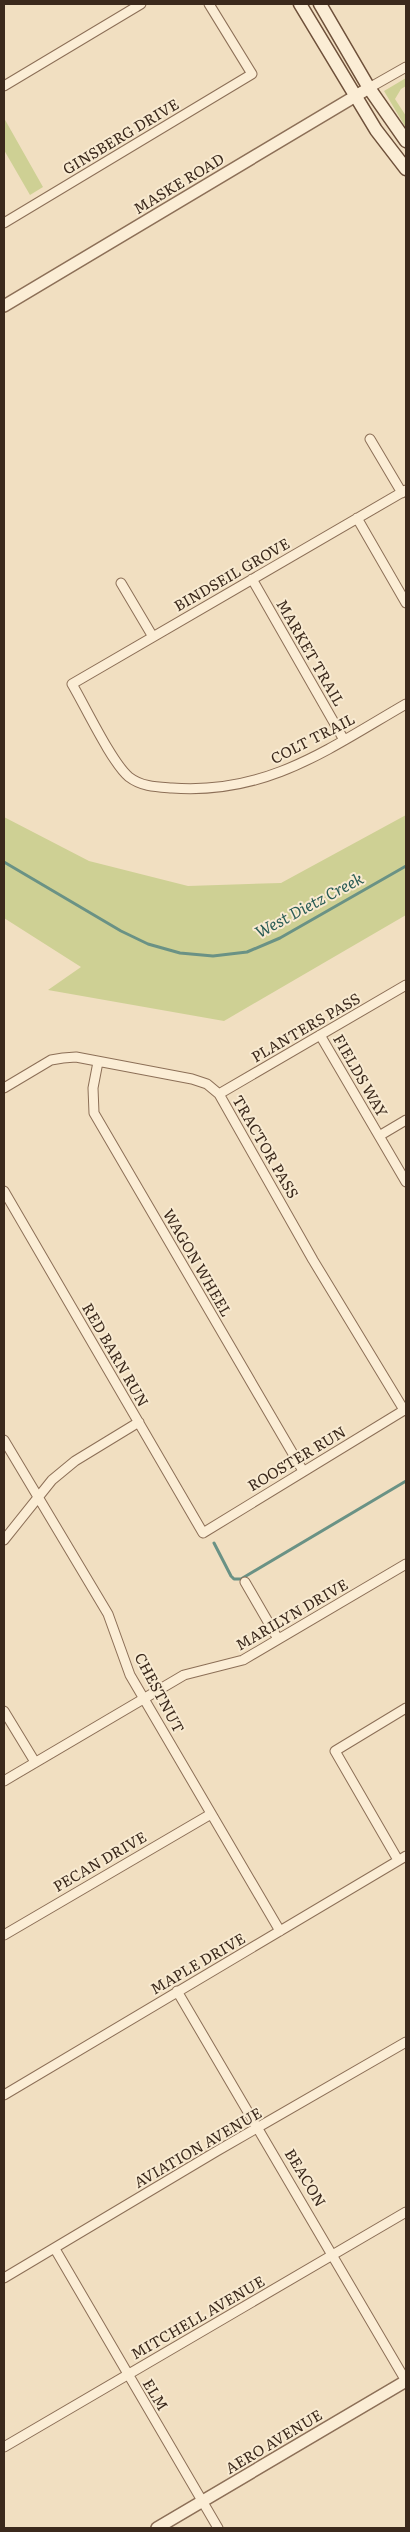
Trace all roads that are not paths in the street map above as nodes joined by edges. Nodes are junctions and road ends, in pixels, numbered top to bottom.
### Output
1 (141, 4) edge
2 (209, 4) edge
3 (300, 4) edge
4 (320, 4) edge
5 (406, 67) edge
6 (4, 86) edge
7 (369, 88) junction
8 (354, 96) junction
9 (406, 141) edge
10 (406, 169) edge
11 (4, 223) edge
12 (4, 306) edge
13 (370, 439) dead end
14 (404, 491) edge
15 (357, 518) junction
16 (252, 579) junction
17 (121, 583) dead end
18 (406, 603) edge
19 (153, 637) junction
20 (72, 684) joint
21 (406, 704) edge
22 (344, 740) junction
23 (406, 985) edge
24 (320, 1035) junction
25 (98, 1062) junction
26 (4, 1088) edge
27 (219, 1094) junction
28 (406, 1120) edge
29 (379, 1136) junction
30 (406, 1182) edge
31 (4, 1192) edge
32 (405, 1410) edge
33 (138, 1422) junction
34 (4, 1440) edge
35 (303, 1472) junction
36 (38, 1498) junction
37 (203, 1533) joint
38 (4, 1540) edge
39 (406, 1564) edge
40 (244, 1582) dead end
41 (278, 1639) junction
42 (144, 1698) junction
43 (406, 1708) edge
44 (4, 1711) edge
45 (35, 1762) junction
46 (4, 1781) edge
47 (211, 1814) junction
48 (402, 1858) edge
49 (280, 1931) junction
50 (4, 1935) edge
51 (178, 1991) junction
52 (406, 2042) edge
53 (4, 2095) edge
54 (259, 2128) junction
55 (406, 2212) edge
56 (55, 2249) junction
57 (334, 2255) junction
58 (4, 2278) edge
59 (128, 2375) junction
60 (406, 2381) edge
61 (4, 2447) edge
62 (202, 2502) junction
63 (157, 2528) edge
64 (218, 2528) edge

1 - 6 street
2 - 11 street, GINSBERG DRIVE
3 - 8 main road
4 - 7 main road
5 - 7 street
7 - 8 street, MASKE ROAD
7 - 9 main road
8 - 10 main road
8 - 12 street, MASKE ROAD
13 - 14 street
14 - 15 street, BINDSEIL GROVE
15 - 16 street, BINDSEIL GROVE
15 - 18 street
16 - 19 street, BINDSEIL GROVE
16 - 22 street, MARKET TRAIL
17 - 19 street
19 - 20 street, BINDSEIL GROVE
20 - 22 street, COLT TRAIL
21 - 22 street, COLT TRAIL
23 - 24 street, PLANTERS PASS
24 - 27 street, PLANTERS PASS
24 - 29 street, FIELDS WAY
25 - 26 street, TRACTOR PASS
25 - 27 street, TRACTOR PASS
25 - 35 street, WAGON WHEEL
27 - 32 street, TRACTOR PASS
28 - 29 street
29 - 30 street, FIELDS WAY
31 - 33 street, RED BARN RUN
32 - 35 street, ROOSTER RUN
33 - 36 street
33 - 37 street, RED BARN RUN
34 - 36 street, CHESTNUT
35 - 37 street, ROOSTER RUN
36 - 38 street
36 - 42 street, CHESTNUT
39 - 41 street, MARILYN DRIVE
40 - 41 street
41 - 42 street, MARILYN DRIVE
42 - 45 street, MARILYN DRIVE
42 - 47 street, CHESTNUT
43 - 48 street
44 - 45 street
45 - 46 street, MARILYN DRIVE
47 - 49 street, CHESTNUT
47 - 50 street, PECAN DRIVE
48 - 49 street, MAPLE DRIVE
49 - 51 street, MAPLE DRIVE
51 - 53 street, MAPLE DRIVE
51 - 54 street, BEACON
52 - 54 street, AVIATION AVENUE
54 - 56 street, AVIATION AVENUE
54 - 57 street, BEACON
55 - 57 street, MITCHELL AVENUE
56 - 58 street, AVIATION AVENUE
56 - 59 street, ELM
57 - 59 street, MITCHELL AVENUE
57 - 60 street, BEACON
59 - 61 street, MITCHELL AVENUE
59 - 62 street, ELM
60 - 62 street, AERO AVENUE
62 - 63 street, AERO AVENUE
62 - 64 street, ELM

